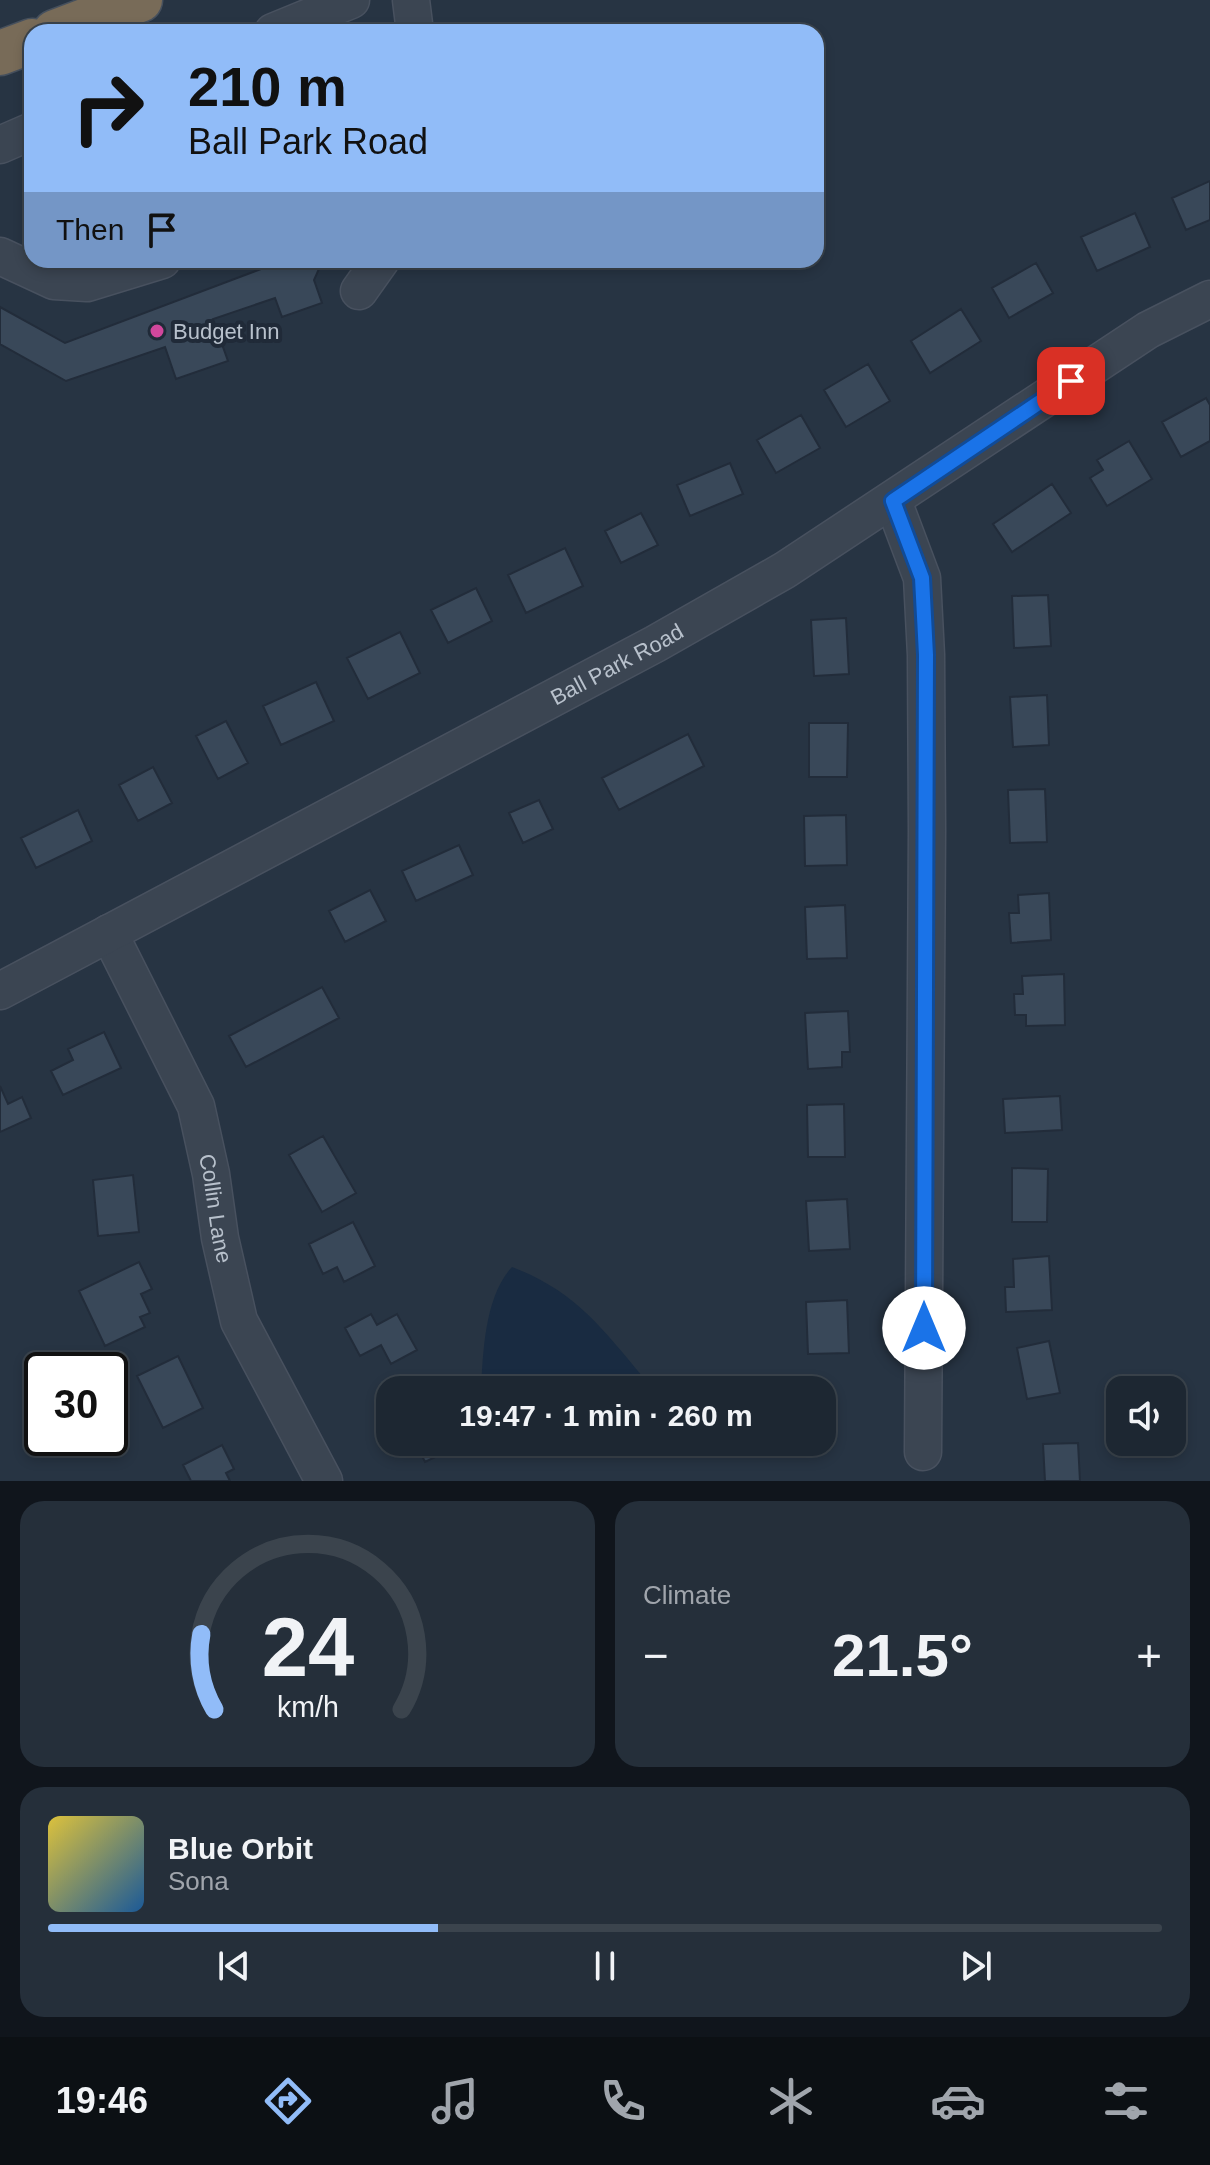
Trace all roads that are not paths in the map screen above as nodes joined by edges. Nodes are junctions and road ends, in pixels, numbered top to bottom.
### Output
1 (140, 0) edge
2 (352, 0) edge
3 (411, 0) edge
4 (76, 24) edge
5 (293, 24) edge
6 (342, 24) edge
7 (414, 24) edge
8 (24, 44) edge
9 (0, 53) edge
10 (24, 134) edge
11 (0, 145) edge
12 (0, 256) edge
13 (24, 267) edge
14 (26, 268) edge
15 (136, 268) edge
16 (375, 268) edge
17 (359, 291) dead end
18 (1210, 299) edge
19 (893, 501) junction
20 (109, 933) junction
21 (0, 991) edge
22 (923, 1452) dead end
23 (324, 1481) edge

1 - 4 highway
2 - 5 street
2 - 6 street
3 - 7 street
8 - 9 highway
10 - 11 street
12 - 13 street
14 - 15 street
16 - 17 street
18 - 19 street, Ball Park Road
19 - 20 street, Ball Park Road
19 - 22 street
20 - 21 street, Ball Park Road
20 - 23 street, Collin Lane

